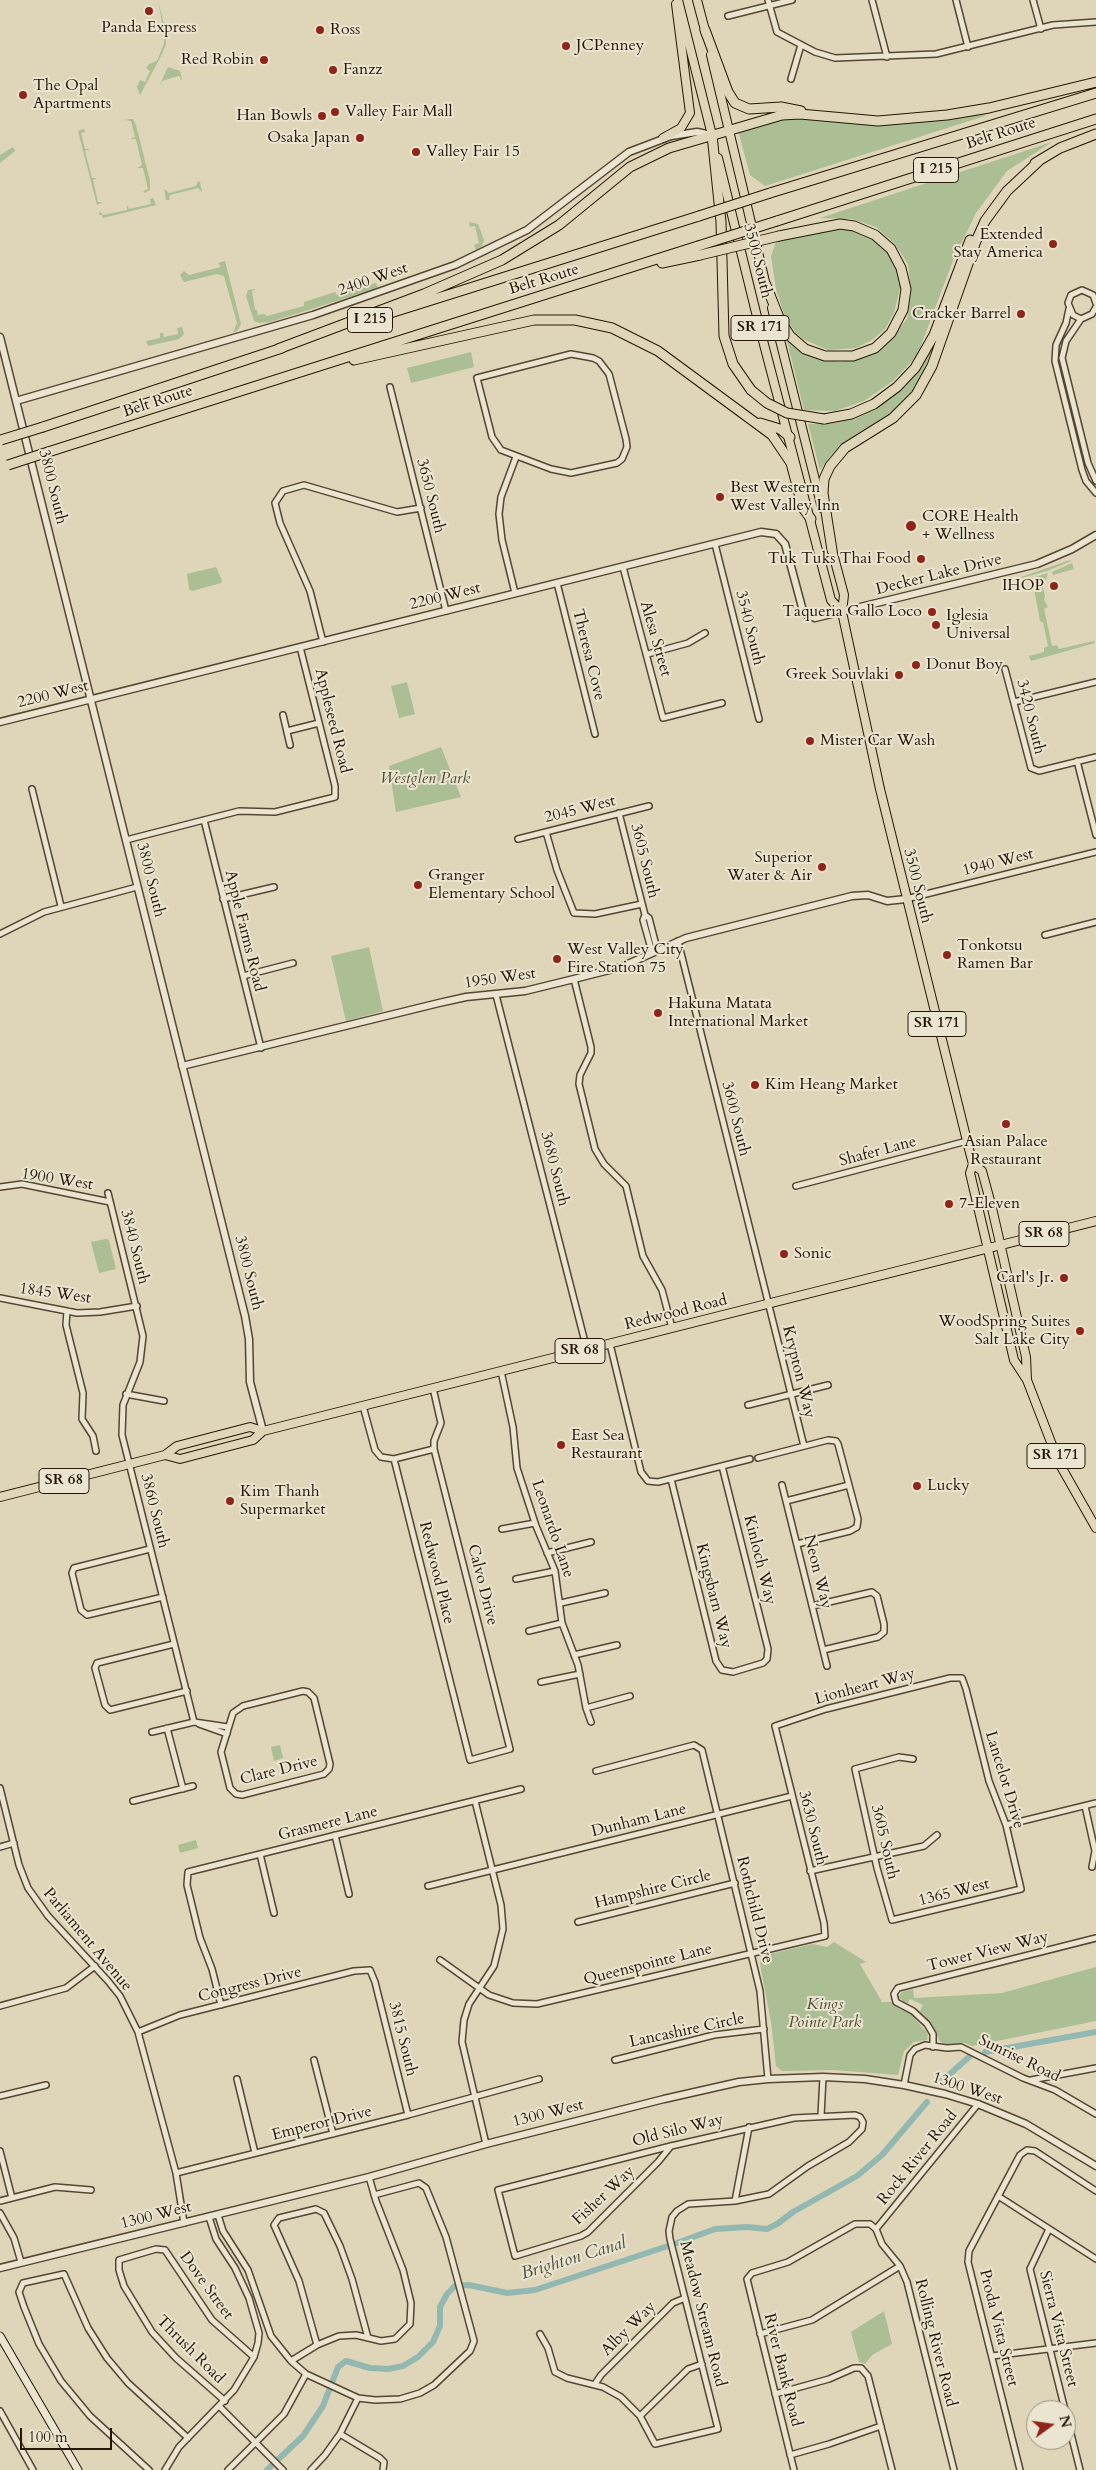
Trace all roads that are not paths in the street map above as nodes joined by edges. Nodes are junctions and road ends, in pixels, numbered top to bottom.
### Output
1 (677, 0) edge
2 (697, 0) edge
3 (792, 0) edge
4 (872, 0) edge
5 (956, 0) edge
6 (1034, 0) edge
7 (769, 3) edge
8 (728, 16) dead end
9 (1096, 22) edge
10 (1041, 29) junction
11 (704, 30) junction
12 (802, 45) junction
13 (968, 47) junction
14 (886, 57) junction
15 (791, 79) dead end
16 (1096, 82) edge
17 (1096, 93) edge
18 (811, 115) junction
19 (1096, 119) edge
20 (729, 130) junction
21 (1096, 134) edge
22 (712, 135) junction
23 (663, 138) junction
24 (1039, 161) junction
25 (699, 250) junction
26 (766, 285) junction
27 (1096, 302) edge
28 (1096, 307) edge
29 (1069, 308) junction
30 (1081, 318) junction
31 (0, 337) edge
32 (278, 349) junction
33 (300, 372) junction
34 (390, 387) dead end
35 (16, 401) junction
36 (748, 417) junction
37 (790, 437) junction
38 (1, 440) edge
39 (516, 457) junction
40 (4, 466) edge
41 (1096, 481) edge
42 (1096, 493) edge
43 (420, 508) junction
44 (812, 520) junction
45 (1096, 535) edge
46 (715, 544) junction
47 (832, 550) junction
48 (623, 566) junction
49 (557, 583) junction
50 (515, 593) junction
51 (446, 611) junction
52 (842, 612) junction
53 (705, 633) dead end
54 (323, 642) junction
55 (300, 647) junction
56 (648, 654) junction
57 (1005, 669) dead end
58 (1096, 682) edge
59 (91, 699) junction
60 (1014, 702) junction
61 (722, 703) dead end
62 (283, 715) dead end
63 (759, 719) dead end
64 (0, 722) edge
65 (319, 723) junction
66 (287, 732) junction
67 (595, 734) dead end
68 (290, 745) dead end
69 (1096, 757) edge
70 (1078, 761) junction
71 (32, 789) dead end
72 (649, 806) dead end
73 (619, 813) junction
74 (204, 820) junction
75 (546, 832) junction
76 (1096, 835) edge
77 (518, 839) dead end
78 (126, 840) junction
79 (1096, 852) edge
80 (137, 887) junction
81 (274, 887) dead end
82 (224, 899) junction
83 (906, 899) junction
84 (642, 904) junction
85 (61, 906) junction
86 (1096, 922) edge
87 (0, 934) edge
88 (1045, 935) dead end
89 (678, 940) junction
90 (655, 951) junction
91 (293, 963) dead end
92 (243, 976) junction
93 (574, 979) junction
94 (496, 995) junction
95 (261, 1048) junction
96 (182, 1066) junction
97 (967, 1141) junction
98 (973, 1164) junction
99 (796, 1186) dead end
100 (0, 1187) edge
101 (108, 1193) dead end
102 (110, 1202) junction
103 (1096, 1221) edge
104 (1000, 1245) junction
105 (988, 1248) junction
106 (0, 1298) edge
107 (768, 1304) junction
108 (137, 1306) junction
109 (66, 1311) junction
110 (672, 1328) junction
111 (610, 1344) junction
112 (587, 1350) junction
113 (501, 1371) junction
114 (1027, 1380) junction
115 (828, 1385) dead end
116 (433, 1388) junction
117 (126, 1394) junction
118 (791, 1395) junction
119 (164, 1401) dead end
120 (363, 1406) junction
121 (748, 1406) dead end
122 (263, 1431) junction
123 (804, 1446) junction
124 (434, 1449) junction
125 (96, 1450) dead end
126 (165, 1455) junction
127 (758, 1458) dead end
128 (394, 1459) junction
129 (750, 1459) dead end
130 (129, 1464) junction
131 (722, 1466) junction
132 (671, 1479) junction
133 (782, 1485) dead end
134 (849, 1485) junction
135 (0, 1497) edge
136 (786, 1501) junction
137 (535, 1523) junction
138 (1096, 1528) edge
139 (502, 1529) dead end
140 (591, 1542) dead end
141 (797, 1544) junction
142 (150, 1549) junction
143 (548, 1552) junction
144 (555, 1571) junction
145 (516, 1579) dead end
146 (605, 1593) dead end
147 (162, 1597) junction
148 (561, 1603) junction
149 (812, 1606) junction
150 (562, 1623) junction
151 (529, 1631) dead end
152 (174, 1644) junction
153 (617, 1645) dead end
154 (823, 1650) junction
155 (574, 1655) junction
156 (766, 1659) joint
157 (827, 1666) dead end
158 (580, 1674) junction
159 (962, 1678) joint
160 (541, 1682) dead end
161 (187, 1691) junction
162 (630, 1696) dead end
163 (586, 1708) junction
164 (194, 1722) junction
165 (591, 1722) dead end
166 (775, 1726) joint
167 (228, 1727) junction
168 (168, 1728) junction
169 (152, 1732) dead end
170 (226, 1734) junction
171 (913, 1759) dead end
172 (470, 1760) joint
173 (596, 1771) dead end
174 (194, 1786) dead end
175 (0, 1788) edge
176 (183, 1789) junction
177 (521, 1789) dead end
178 (792, 1796) junction
179 (133, 1801) dead end
180 (475, 1801) junction
181 (1096, 1803) edge
182 (1085, 1806) junction
183 (717, 1814) junction
184 (1006, 1825) junction
185 (335, 1835) junction
186 (936, 1835) dead end
187 (14, 1843) junction
188 (0, 1847) edge
189 (260, 1854) junction
190 (875, 1856) junction
191 (1092, 1867) dead end
192 (492, 1871) junction
193 (810, 1871) junction
194 (735, 1883) junction
195 (428, 1886) dead end
196 (1021, 1889) joint
197 (350, 1894) dead end
198 (274, 1913) dead end
199 (892, 1920) joint
200 (578, 1922) dead end
201 (825, 1936) joint
202 (1096, 1938) edge
203 (751, 1952) junction
204 (440, 1960) dead end
205 (94, 1966) junction
206 (370, 1970) joint
207 (478, 1989) junction
208 (221, 2005) junction
209 (0, 2006) edge
210 (764, 2029) junction
211 (138, 2032) junction
212 (933, 2047) junction
213 (314, 2060) dead end
214 (615, 2060) dead end
215 (1096, 2068) edge
216 (823, 2077) junction
217 (237, 2079) dead end
218 (539, 2079) dead end
219 (768, 2079) junction
220 (1031, 2080) junction
221 (46, 2085) dead end
222 (904, 2085) junction
223 (0, 2096) edge
224 (474, 2097) junction
225 (978, 2104) junction
226 (1096, 2114) edge
227 (408, 2116) junction
228 (821, 2116) junction
229 (863, 2122) joint
230 (749, 2127) junction
231 (333, 2134) junction
232 (486, 2144) junction
233 (671, 2146) junction
234 (0, 2151) edge
235 (255, 2153) junction
236 (1096, 2166) edge
237 (176, 2173) junction
238 (369, 2177) junction
239 (91, 2190) dead end
240 (1096, 2190) edge
241 (374, 2195) junction
242 (998, 2196) junction
243 (12, 2198) junction
244 (735, 2200) junction
245 (0, 2201) edge
246 (0, 2213) edge
247 (218, 2215) junction
248 (209, 2217) junction
249 (184, 2224) junction
250 (876, 2228) junction
251 (1050, 2229) junction
252 (515, 2256) joint
253 (1096, 2259) edge
254 (120, 2260) joint
255 (21, 2262) junction
256 (900, 2266) junction
257 (0, 2268) edge
258 (685, 2298) junction
259 (540, 2334) dead end
260 (760, 2334) junction
261 (0, 2336) edge
262 (368, 2338) junction
263 (1096, 2343) edge
264 (317, 2345) junction
265 (1050, 2349) junction
266 (992, 2356) junction
267 (254, 2357) junction
268 (291, 2361) junction
269 (702, 2364) junction
270 (306, 2374) junction
271 (595, 2384) junction
272 (775, 2394) junction
273 (358, 2398) junction
274 (1063, 2400) edge
275 (225, 2401) junction
276 (220, 2406) junction
277 (0, 2411) edge
278 (640, 2416) junction
279 (881, 2426) junction
280 (340, 2434) junction
281 (188, 2438) junction
282 (256, 2442) junction
283 (1075, 2450) edge
284 (790, 2455) junction
285 (33, 2470) edge
286 (78, 2470) edge
287 (149, 2470) edge
288 (165, 2470) edge
289 (228, 2470) edge
290 (283, 2470) edge
291 (311, 2470) edge
292 (382, 2470) edge
293 (794, 2470) edge
294 (892, 2470) edge
295 (954, 2470) edge
296 (1020, 2470) edge
297 (1080, 2470) edge

1 - 22 main road, 3500 South / SR 171
1 - 23 main road
2 - 11 main road, 3500 South / SR 171
3 - 7 street
4 - 14 street
5 - 13 street
6 - 10 street
7 - 8 street
7 - 12 street
9 - 10 street
10 - 13 street
11 - 18 highway
11 - 20 main road, 3500 South / SR 171
12 - 14 street
12 - 15 street
13 - 14 street
16 - 18 highway
17 - 32 highway, Belt Route / I 215, bridge
18 - 20 highway
19 - 25 highway, Belt Route / I 215, bridge
20 - 22 highway
20 - 26 main road, 3500 South / SR 171
21 - 24 highway
22 - 23 street, 2400 West
22 - 24 highway, bridge
22 - 32 highway
22 - 37 main road, 3500 South / SR 171
23 - 35 street, 2400 West
24 - 47 highway
25 - 26 highway, bridge
25 - 33 highway, Belt Route / I 215
26 - 47 main road, 3500 South / SR 171
27 - 29 street
28 - 30 street
29 - 30 street
29 - 42 street
30 - 41 street
31 - 35 street, 3800 South
32 - 38 highway, Belt Route / I 215, bridge
33 - 36 highway
33 - 40 highway, Belt Route / I 215, bridge
34 - 43 street, 3650 South
35 - 59 street, 3800 South
36 - 37 highway
36 - 44 highway
37 - 44 main road, 3500 South / SR 171
39 - 39 street
39 - 50 street
43 - 51 street, 3650 South
43 - 54 street
44 - 52 main road, 3500 South / SR 171
45 - 52 street, Decker Lake Drive
46 - 48 street, 2200 West
46 - 52 street, 2200 West
46 - 63 street, 3540 South
47 - 52 main road, 3500 South / SR 171
48 - 49 street, 2200 West
48 - 56 street, Alesa Street
49 - 50 street, 2200 West
49 - 67 street, Theresa Cove
50 - 51 street, 2200 West
51 - 54 street, 2200 West
52 - 83 main road, 3500 South / SR 171
53 - 56 street
54 - 55 street, 2200 West
55 - 59 street, 2200 West
55 - 65 street, Appleseed Road
56 - 61 street, Alesa Street
57 - 60 street, 3420 South
58 - 60 street
59 - 64 street, 2200 West
59 - 78 street, 3800 South
60 - 70 street, 3420 South
62 - 66 street
65 - 66 street
65 - 74 street, Appleseed Road
66 - 68 street
69 - 70 street
70 - 76 street
71 - 85 street
72 - 73 street, 2045 West
73 - 75 street, 2045 West
73 - 84 street, 3605 South
74 - 78 street, Appleseed Road
74 - 82 street, Apple Farms Road
75 - 77 street, 2045 West
75 - 84 street
78 - 80 street, 3800 South
79 - 83 street, 1940 West
80 - 85 street
80 - 96 street, 3800 South
81 - 82 street
82 - 92 street, Apple Farms Road
83 - 89 street, 1950 West
83 - 97 main road, 3500 South / SR 171
84 - 90 street, 3605 South
85 - 87 street
86 - 88 street
89 - 90 street, 1950 West
89 - 107 street, 3600 South
90 - 93 street, 1950 West
91 - 92 street
92 - 95 street, Apple Farms Road
93 - 94 street, 1950 West
93 - 110 street
94 - 95 street, 1950 West
94 - 112 street, 3680 South
95 - 96 street, 1950 West
96 - 122 street, 3800 South
97 - 98 main road, 3500 South / SR 171
97 - 99 street, Shafer Lane
98 - 104 main road, 3500 South / SR 171
98 - 105 main road, 3500 South / SR 171
100 - 102 street, 1900 West
101 - 102 street, 3840 South
102 - 108 street, 3840 South
103 - 104 main road, Redwood Road / SR 68
104 - 105 main road, Redwood Road / SR 68
104 - 114 main road, 3500 South / SR 171
105 - 107 main road, Redwood Road / SR 68
105 - 114 main road, 3500 South / SR 171
106 - 109 street, 1845 West
107 - 110 main road, Redwood Road / SR 68
107 - 118 street, Krypton Way
108 - 109 street, 1845 West
108 - 117 street, 3860 South
109 - 125 street
110 - 111 main road, Redwood Road / SR 68
111 - 112 main road, Redwood Road / SR 68
111 - 132 street
112 - 113 main road, Redwood Road / SR 68
113 - 116 main road, Redwood Road / SR 68
113 - 137 street, Leonardo Lane
114 - 138 main road, 3500 South / SR 171
115 - 118 street
116 - 120 main road, Redwood Road / SR 68
116 - 124 street, Calvo Drive
117 - 119 street
117 - 130 street, 3860 South
118 - 121 street
118 - 123 street, Krypton Way
120 - 122 main road, Redwood Road / SR 68
120 - 128 street
122 - 126 main road, Redwood Road / SR 68
122 - 126 main road, Redwood Road / SR 68
123 - 127 street
123 - 134 street
124 - 128 street
124 - 172 street, Calvo Drive
126 - 130 main road, Redwood Road / SR 68
128 - 172 street, Redwood Place
129 - 131 street
130 - 135 main road, Redwood Road / SR 68
130 - 142 street, 3860 South
131 - 132 street
131 - 156 street, Kinloch Way
132 - 156 street, Kingsbarn Way
133 - 136 street, Neon Way
134 - 136 street
134 - 141 street
136 - 141 street, Neon Way
137 - 139 street
137 - 143 street, Leonardo Lane
140 - 143 street
141 - 149 street, Neon Way
142 - 147 street, 3860 South
142 - 147 street
143 - 144 street, Leonardo Lane
144 - 145 street
144 - 148 street, Leonardo Lane
146 - 148 street
147 - 152 street, 3860 South
148 - 150 street, Leonardo Lane
149 - 154 street, Neon Way
149 - 154 street
150 - 151 street
150 - 155 street, Leonardo Lane
152 - 161 street, 3860 South
152 - 161 street
153 - 155 street
154 - 157 street, Neon Way
155 - 158 street, Leonardo Lane
158 - 160 street
158 - 163 street, Leonardo Lane
159 - 166 street, Lionheart Way
159 - 184 street, Lancelot Drive
161 - 164 street, 3860 South
162 - 163 street
163 - 165 street, Leonardo Lane
164 - 167 street
164 - 168 street
164 - 170 street
166 - 178 street, 3630 South
167 - 170 street
167 - 170 street, Clare Drive
168 - 169 street
168 - 176 street
171 - 190 street, 3605 South
173 - 183 street, Rothchild Drive
174 - 176 street
175 - 187 street, Parliament Avenue
176 - 179 street
177 - 180 street, Grasmere Lane
178 - 183 street, Dunham Lane
178 - 193 street, 3630 South
180 - 185 street, Grasmere Lane
180 - 192 street
181 - 182 street
182 - 184 street
182 - 191 street
183 - 192 street, Dunham Lane
183 - 194 street, Rothchild Drive
184 - 196 street, Lancelot Drive
185 - 189 street, Grasmere Lane
185 - 197 street
186 - 190 street
187 - 188 street
187 - 205 street, Parliament Avenue
189 - 198 street
189 - 208 street, Grasmere Lane
190 - 193 street
190 - 199 street, 3605 South
192 - 195 street, Dunham Lane
192 - 207 street
193 - 201 street, 3630 South
194 - 200 street, Hampshire Circle
194 - 203 street, Rothchild Drive
196 - 199 street, 1365 West
201 - 203 street, Queenspointe Lane
202 - 212 street, Tower View Way
203 - 207 street, Queenspointe Lane
203 - 210 street, Rothchild Drive
204 - 207 street, Queenspointe Lane
205 - 209 street
205 - 211 street, Parliament Avenue
206 - 208 street, Congress Drive
206 - 227 street, 3815 South
207 - 224 street
208 - 211 street, Congress Drive
210 - 214 street, Lancashire Circle
210 - 219 street, Rothchild Drive
211 - 237 street, Parliament Avenue
212 - 220 street, Sunrise Road
212 - 222 street, Sunrise Road
213 - 231 street
215 - 220 street
216 - 219 street, 1300 West
216 - 222 street, 1300 West
216 - 228 street
217 - 235 street
218 - 224 street, Emperor Drive
219 - 232 street, 1300 West
220 - 226 street, Sunrise Road
221 - 223 street
222 - 225 street, 1300 West
224 - 227 street, Emperor Drive
224 - 232 street
225 - 236 street, 1300 West
225 - 250 street, Rock River Road
227 - 231 street, Emperor Drive
228 - 229 street, Old Silo Way
228 - 230 street, Old Silo Way
229 - 244 street, Meadow Stream Road
230 - 233 street, Old Silo Way
230 - 244 street
231 - 235 street, Emperor Drive
232 - 238 street, 1300 West
233 - 252 street, Fisher Way
233 - 252 street, Old Silo Way
234 - 243 street
235 - 237 street, Emperor Drive
237 - 249 street, Parliament Avenue
238 - 241 street
238 - 247 street, 1300 West
239 - 243 street
240 - 242 street, Proda Vista Street
241 - 262 street
241 - 273 street
242 - 251 street
242 - 266 street, Proda Vista Street
243 - 245 street
244 - 258 street, Meadow Stream Road
246 - 255 street
247 - 248 street, 1300 West
247 - 268 street
248 - 249 street, 1300 West
248 - 267 street
249 - 255 street, 1300 West
250 - 256 street, Rolling River Road
250 - 260 street, River Bank Road
251 - 253 street
251 - 265 street, Sierra Vista Street
254 - 267 street, Dove Street
254 - 275 street, Thrush Road
255 - 257 street, 1300 West
256 - 260 street
256 - 295 street, Rolling River Road
258 - 269 street, Meadow Stream Road
258 - 271 street, Alby Way
259 - 271 street
260 - 272 street, River Bank Road
261 - 286 main road
262 - 264 street
262 - 264 street
263 - 265 street
264 - 268 street
265 - 266 street
265 - 274 street, Sierra Vista Street
266 - 296 street, Proda Vista Street
267 - 275 street
268 - 270 street
269 - 278 street
269 - 278 street, Meadow Stream Road
270 - 273 street
270 - 282 street
271 - 278 street
272 - 279 street
272 - 284 street, River Bank Road
273 - 280 street
275 - 276 street
276 - 281 street
276 - 282 street
277 - 285 street
279 - 284 street
279 - 294 street
280 - 291 street
280 - 292 street
281 - 287 street
281 - 288 street
282 - 289 street
282 - 290 street
283 - 297 street
284 - 293 street, River Bank Road

